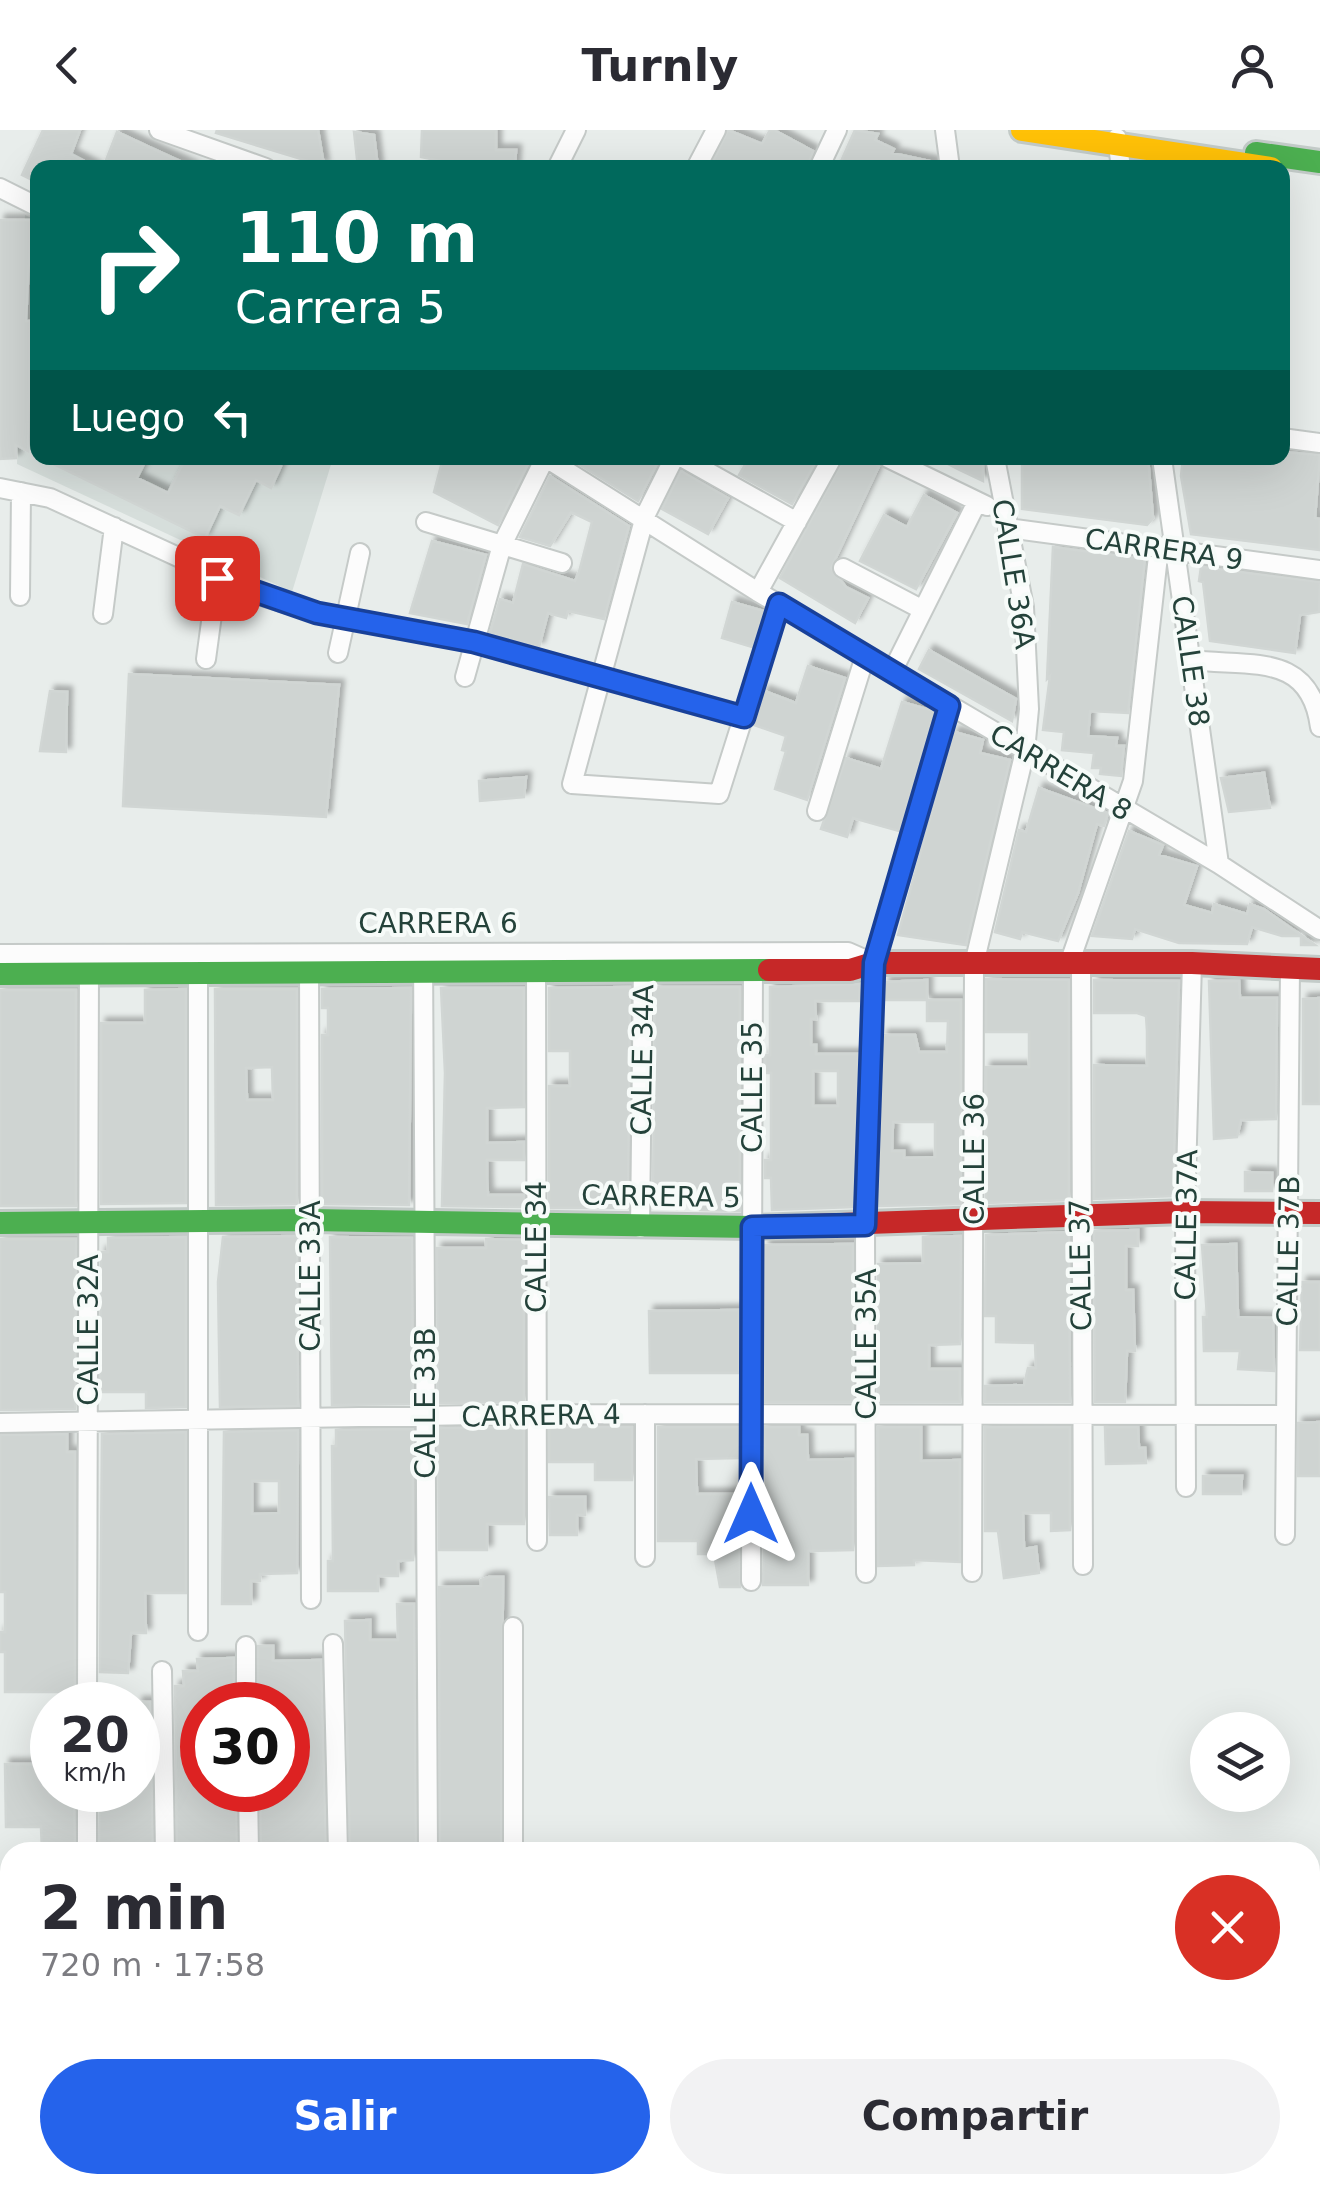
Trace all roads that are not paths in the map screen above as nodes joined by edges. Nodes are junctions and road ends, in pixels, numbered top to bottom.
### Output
1 (159, 130) edge
2 (576, 130) edge
3 (716, 130) edge
4 (838, 130) edge
5 (945, 130) edge
6 (1022, 130) edge
7 (1114, 144) edge
8 (243, 160) edge
9 (561, 160) edge
10 (700, 160) edge
11 (823, 160) edge
12 (949, 160) edge
13 (1219, 160) edge
14 (1320, 162) edge
15 (1290, 170) edge
16 (1320, 175) edge
17 (0, 188) edge
18 (30, 202) edge
19 (1290, 439) edge
20 (1320, 443) edge
21 (542, 465) edge
22 (558, 465) edge
23 (670, 465) edge
24 (695, 465) edge
25 (828, 465) edge
26 (902, 465) edge
27 (996, 465) edge
28 (1162, 465) edge
29 (0, 488) edge
30 (21, 492) junction
31 (977, 502) junction
32 (645, 516) junction
33 (426, 522) dead end
34 (797, 522) junction
35 (1006, 522) junction
36 (114, 526) junction
37 (502, 545) junction
38 (1167, 548) junction
39 (360, 553) dead end
40 (562, 564) dead end
41 (843, 568) dead end
42 (1320, 570) edge
43 (217, 578) junction
44 (758, 592) junction
45 (20, 596) dead end
46 (779, 604) junction
47 (923, 610) junction
48 (103, 614) dead end
49 (347, 617) junction
50 (474, 642) junction
51 (338, 653) dead end
52 (865, 656) junction
53 (206, 659) dead end
54 (1191, 660) junction
55 (892, 672) junction
56 (465, 677) dead end
57 (600, 679) junction
58 (949, 706) junction
59 (744, 717) junction
60 (1320, 728) edge
61 (1025, 751) junction
62 (1120, 808) junction
63 (817, 811) dead end
64 (1220, 864) junction
65 (1320, 930) edge
66 (0, 954) edge
67 (753, 961) junction
68 (423, 962) junction
69 (536, 962) junction
70 (643, 962) junction
71 (1192, 962) junction
72 (198, 963) junction
73 (309, 963) junction
74 (874, 963) junction
75 (89, 964) junction
76 (974, 964) junction
77 (1075, 964) junction
78 (1290, 967) junction
79 (1320, 970) edge
80 (0, 974) edge
81 (1185, 1212) junction
82 (1320, 1213) edge
83 (1289, 1214) junction
84 (1079, 1216) junction
85 (198, 1220) junction
86 (310, 1220) junction
87 (89, 1221) junction
88 (0, 1223) edge
89 (536, 1223) junction
90 (975, 1223) junction
91 (424, 1225) junction
92 (865, 1225) junction
93 (752, 1227) junction
94 (640, 1228) junction
95 (866, 1412) junction
96 (1082, 1412) junction
97 (752, 1413) junction
98 (972, 1413) junction
99 (536, 1414) junction
100 (645, 1414) junction
101 (1285, 1415) junction
102 (426, 1416) junction
103 (1185, 1416) junction
104 (198, 1418) junction
105 (311, 1418) junction
106 (88, 1420) junction
107 (0, 1423) edge
108 (1186, 1487) dead end
109 (1285, 1535) dead end
110 (537, 1541) dead end
111 (645, 1556) dead end
112 (1083, 1565) dead end
113 (972, 1572) dead end
114 (866, 1574) dead end
115 (751, 1582) dead end
116 (312, 1599) dead end
117 (513, 1627) dead end
118 (198, 1631) dead end
119 (333, 1644) dead end
120 (246, 1646) dead end
121 (162, 1671) dead end
122 (87, 1682) edge
123 (246, 1682) edge
124 (87, 1812) edge
125 (248, 1812) edge
126 (87, 1842) edge
127 (165, 1842) edge
128 (248, 1842) edge
129 (338, 1842) edge
130 (428, 1842) edge
131 (513, 1842) edge

1 - 8 street
2 - 9 street
3 - 10 street
4 - 11 street
5 - 12 street
6 - 7 street
7 - 13 street
7 - 14 street
15 - 16 street
17 - 18 street
19 - 20 street
21 - 37 street
22 - 32 street, CARRERA 8
23 - 32 street
24 - 34 street
25 - 34 street
26 - 31 street, CARRERA 9
27 - 35 street, CALLE 36A
28 - 38 street, CALLE 38
29 - 30 street
30 - 36 street
30 - 45 street
31 - 35 street, CARRERA 9
31 - 47 street
32 - 44 street, CARRERA 8
32 - 57 street
33 - 37 street
34 - 44 street
35 - 38 street, CARRERA 9
35 - 61 street, CALLE 36A
36 - 43 street
36 - 48 street
37 - 40 street
37 - 50 street
38 - 42 street, CARRERA 9
38 - 54 street, CALLE 38
38 - 62 street, CALLE 37
39 - 49 street
41 - 47 street
43 - 49 street
43 - 53 street
44 - 46 street, CARRERA 8
46 - 52 street, CARRERA 8
46 - 59 street
47 - 55 street
49 - 50 street
49 - 51 street
50 - 56 street
50 - 57 street
52 - 55 street, CARRERA 8
52 - 63 street
54 - 60 street
54 - 64 street, CALLE 38
55 - 58 street, CARRERA 8
57 - 59 street
57 - 59 street
58 - 61 street, CARRERA 8
58 - 74 street, CALLE 35A
61 - 62 street, CARRERA 8
61 - 76 street, CALLE 36
62 - 64 street, CARRERA 8
62 - 77 street, CALLE 37
64 - 65 street, CARRERA 8
66 - 75 street, CARRERA 6
67 - 70 street, CARRERA 6
67 - 74 street, CARRERA 6
67 - 93 street, CALLE 35
68 - 69 street, CARRERA 6
68 - 73 street, CARRERA 6
68 - 91 street, CALLE 33B
69 - 70 street, CARRERA 6
69 - 89 street, CALLE 34
70 - 94 street, CALLE 34A
71 - 77 street, CARRERA 6
71 - 78 street, CARRERA 6
71 - 81 street, CALLE 37A
72 - 73 street, CARRERA 6
72 - 75 street, CARRERA 6
72 - 85 street
73 - 86 street, CALLE 33A
74 - 76 street, CARRERA 6
74 - 92 street, CALLE 35A
75 - 80 street, CARRERA 6
75 - 87 street, CALLE 32A
76 - 77 street, CARRERA 6
76 - 90 street, CALLE 36
77 - 84 street, CALLE 37
78 - 79 street, CARRERA 6
78 - 83 street, CALLE 37B
81 - 83 street, CARRERA 5
81 - 84 street, CARRERA 5
81 - 103 street, CALLE 37A
82 - 83 street, CARRERA 5
83 - 101 street, CALLE 37B
84 - 90 street, CARRERA 5
84 - 96 street, CALLE 37
85 - 86 street, CARRERA 5
85 - 87 street, CARRERA 5
85 - 104 street
86 - 91 street, CARRERA 5
86 - 105 street, CALLE 33A
87 - 88 street, CARRERA 5
87 - 106 street, CALLE 32A
89 - 91 street, CARRERA 5
89 - 94 street, CARRERA 5
89 - 99 street, CALLE 34
90 - 92 street, CARRERA 5
90 - 98 street, CALLE 36
91 - 102 street, CALLE 33B
92 - 93 street, CARRERA 5
92 - 95 street, CALLE 35A
93 - 94 street, CARRERA 5
93 - 97 street, CALLE 35
95 - 97 street, CARRERA 4
95 - 98 street, CARRERA 4
95 - 114 street, CALLE 35A
96 - 98 street, CARRERA 4
96 - 103 street, CARRERA 4
96 - 112 street, CALLE 37
97 - 100 street, CARRERA 4
97 - 115 street, CALLE 35
98 - 113 street, CALLE 36
99 - 100 street, CARRERA 4
99 - 102 street, CARRERA 4
99 - 110 street, CALLE 34
100 - 111 street
101 - 103 street, CARRERA 4
101 - 109 street, CALLE 37B
102 - 105 street, CARRERA 4
102 - 130 street, CALLE 33B
103 - 108 street, CALLE 37A
104 - 105 street, CARRERA 4
104 - 106 street, CARRERA 4
104 - 118 street
105 - 116 street, CALLE 33A
106 - 107 street, CARRERA 4
106 - 122 street, CALLE 32A
117 - 131 street
119 - 129 street
120 - 123 street
121 - 127 street
124 - 126 street
125 - 128 street

